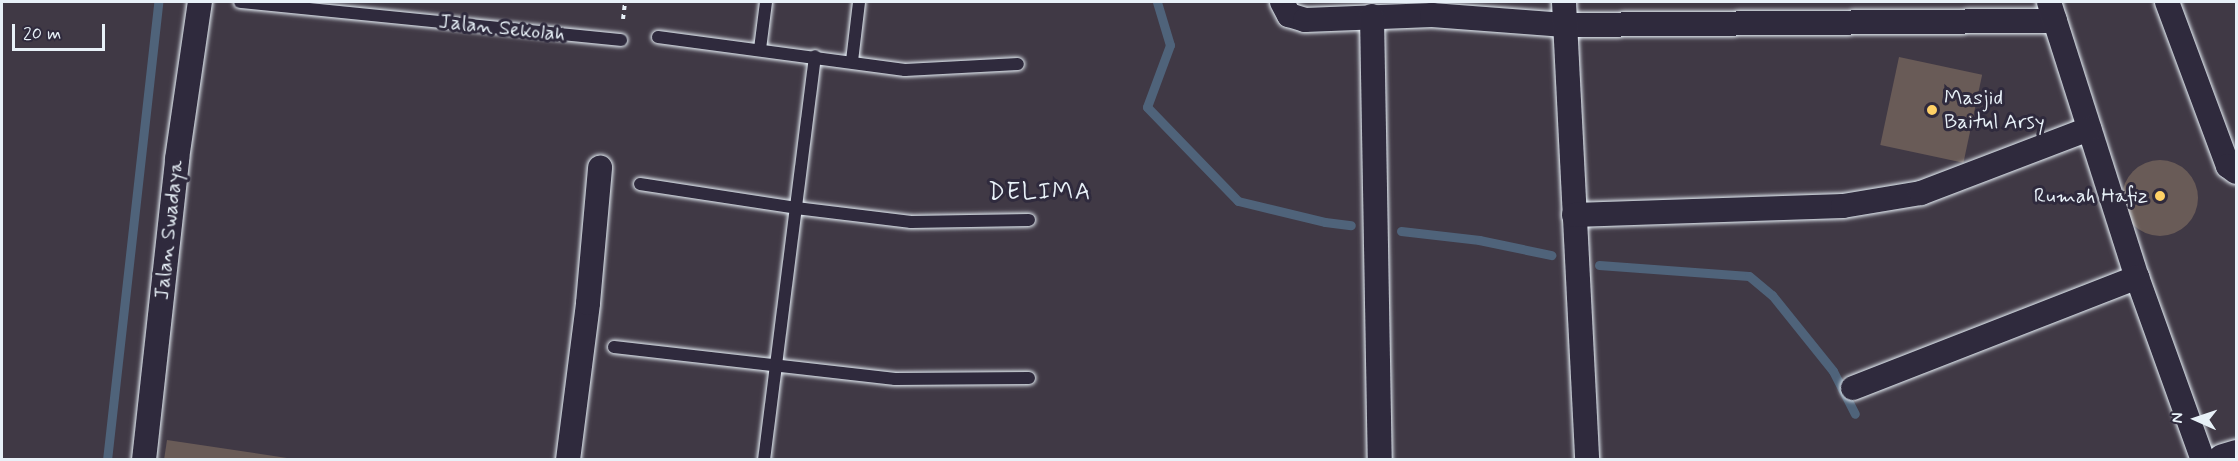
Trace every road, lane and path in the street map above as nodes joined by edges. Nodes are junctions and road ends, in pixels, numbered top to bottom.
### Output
1 (200, 2) edge
2 (240, 2) edge
3 (766, 2) edge
4 (859, 2) edge
5 (1282, 2) edge
6 (2167, 2) edge
7 (1432, 8) edge
8 (2052, 11) edge
9 (1703, 12) edge
10 (1564, 13) edge
11 (1372, 16) junction
12 (658, 37) dead end
13 (621, 40) dead end
14 (760, 49) junction
15 (815, 56) junction
16 (852, 61) junction
17 (1018, 64) dead end
18 (2089, 129) junction
19 (600, 168) dead end
20 (2236, 172) edge
21 (640, 184) dead end
22 (796, 208) junction
23 (1574, 214) junction
24 (1029, 220) dead end
25 (2137, 277) junction
26 (614, 347) dead end
27 (776, 364) junction
28 (1029, 378) dead end
29 (1853, 388) dead end
30 (2236, 456) edge
31 (144, 459) edge
32 (568, 459) edge
33 (764, 459) edge
34 (1380, 459) edge
35 (1587, 459) edge
36 (2203, 459) edge
37 (2223, 459) edge

1 - 31 street, Jalan Swadaya
2 - 13 lane, Jalan Sekolah
3 - 14 lane
4 - 16 lane
5 - 11 street
6 - 20 street
7 - 10 street
7 - 11 street
8 - 9 street
8 - 18 street
9 - 10 street
10 - 23 street
11 - 34 street
12 - 14 lane
14 - 15 lane
15 - 16 lane
15 - 22 lane
16 - 17 lane
18 - 23 street
18 - 25 street
19 - 32 street
21 - 22 lane
22 - 24 lane
22 - 27 lane
23 - 35 street
25 - 29 street
25 - 36 street
26 - 27 lane
27 - 28 lane
27 - 33 lane
30 - 37 main road

